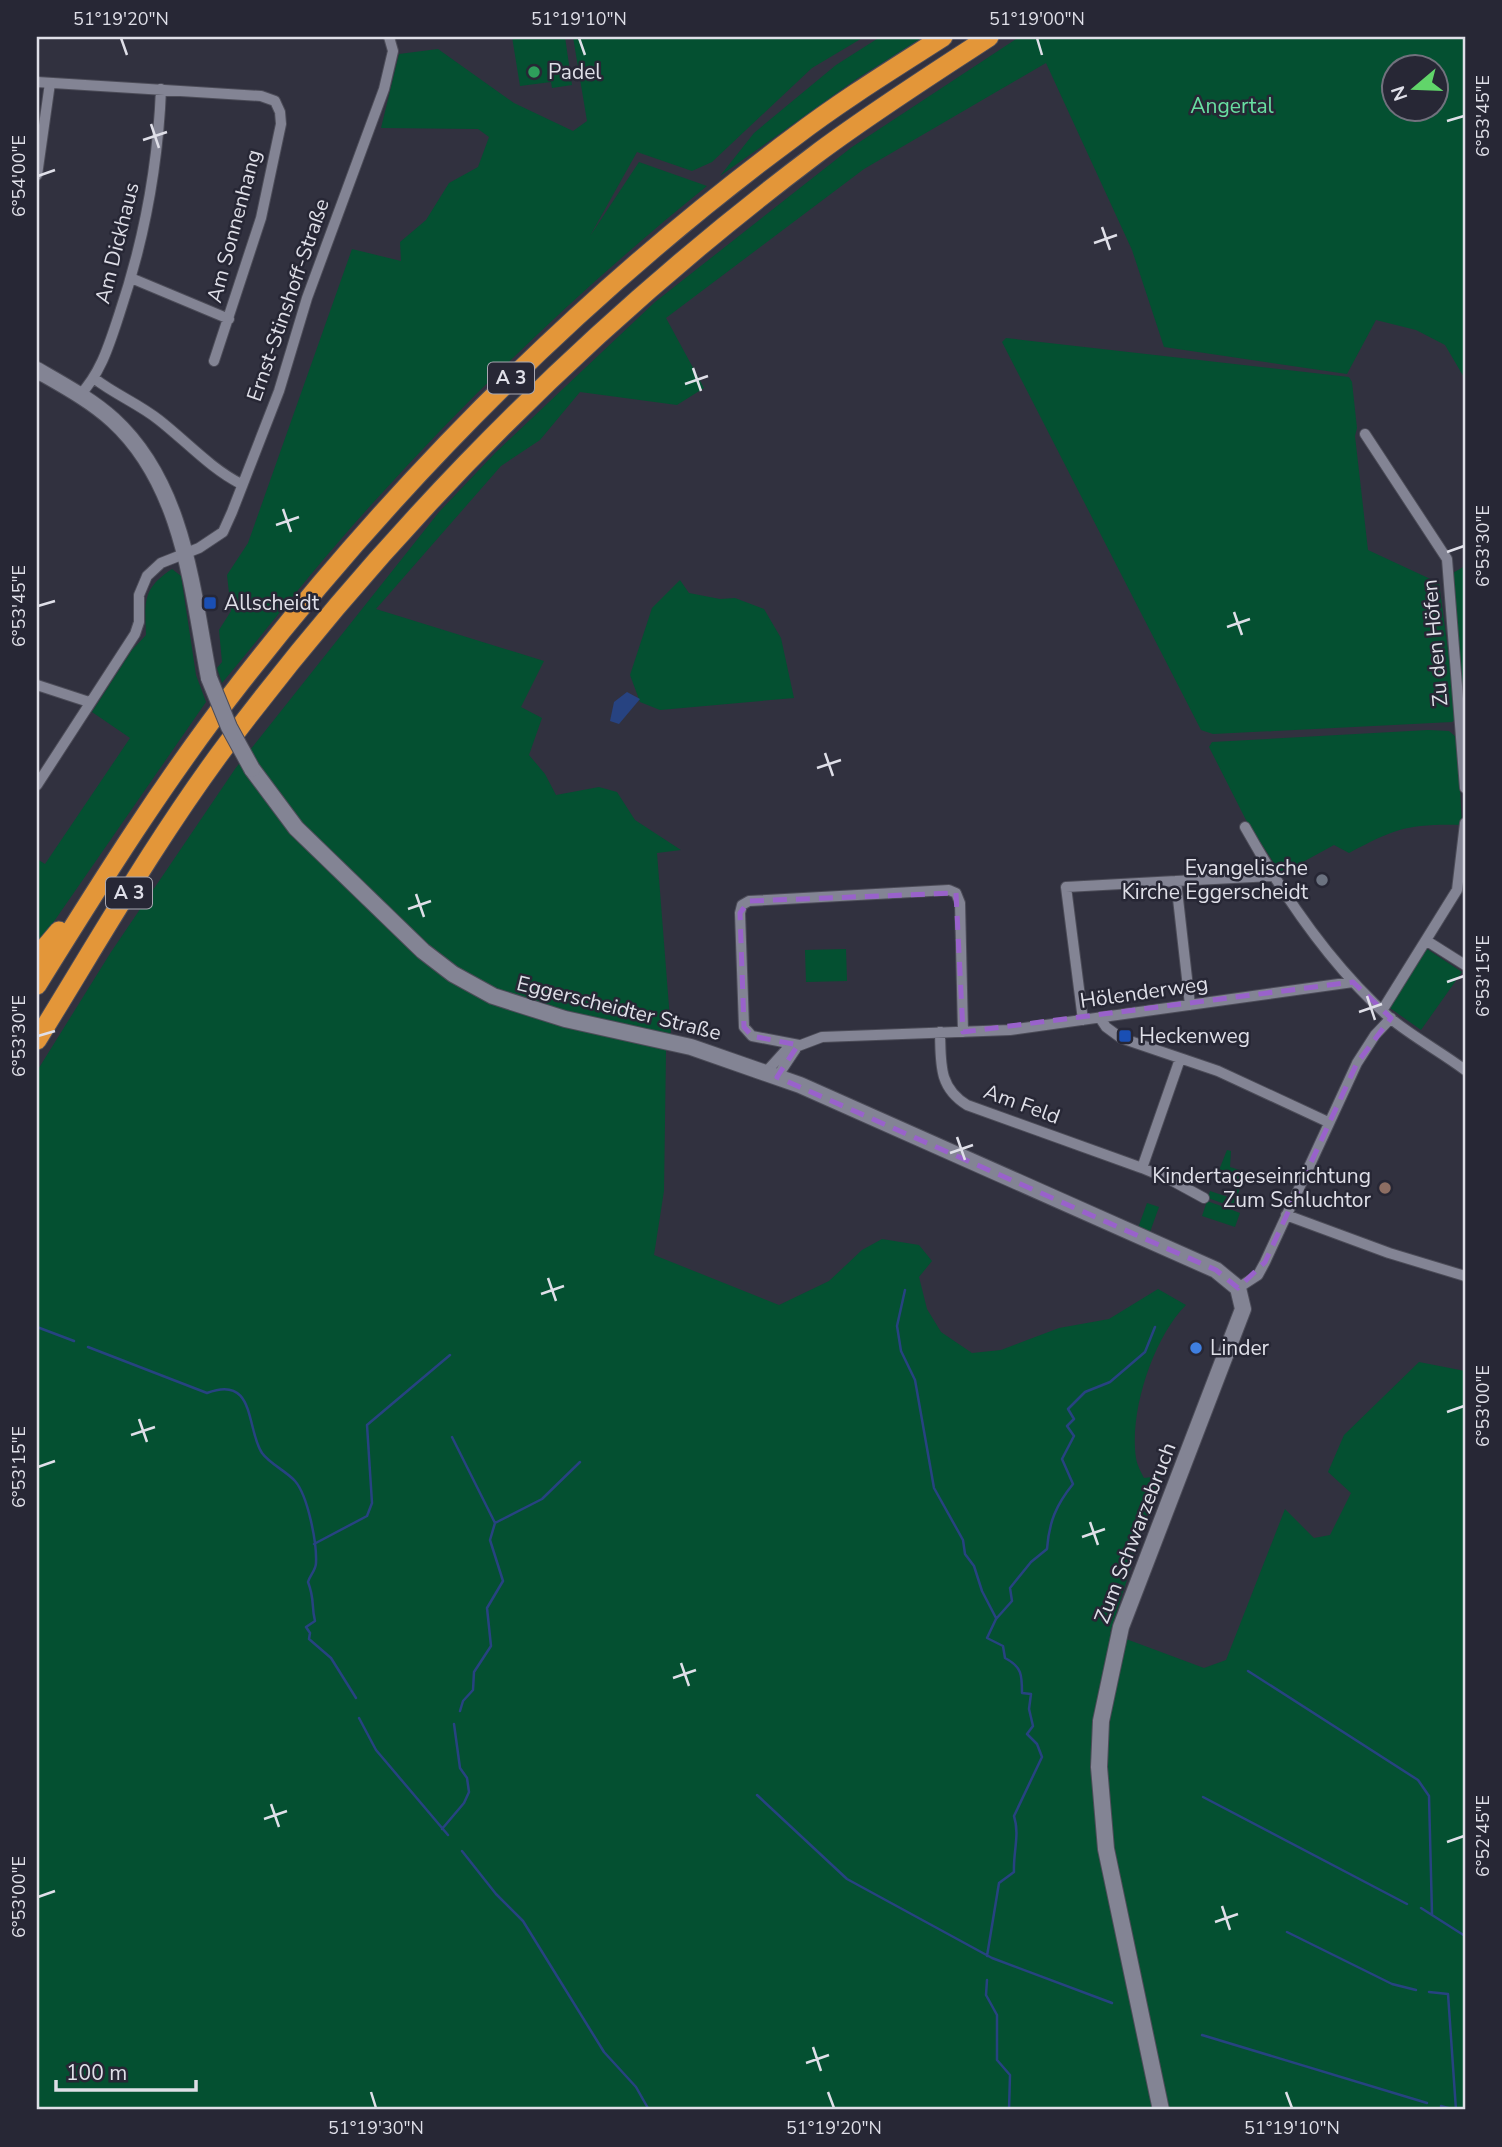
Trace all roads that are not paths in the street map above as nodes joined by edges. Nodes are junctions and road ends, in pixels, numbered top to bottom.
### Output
1 (389, 37) edge
2 (943, 37) edge
3 (989, 37) edge
4 (37, 82) edge
5 (50, 83) junction
6 (161, 89) junction
7 (37, 175) edge
8 (131, 278) junction
9 (229, 319) junction
10 (214, 361) dead end
11 (37, 370) edge
12 (95, 379) junction
13 (79, 396) junction
14 (1365, 434) dead end
15 (241, 484) junction
16 (185, 553) junction
17 (37, 685) edge
18 (89, 702) junction
19 (37, 785) edge
20 (1465, 788) edge
21 (1465, 823) edge
22 (1245, 827) dead end
23 (1272, 876) junction
24 (1176, 881) junction
25 (1463, 881) edge
26 (101, 882) junction
27 (1427, 941) junction
28 (37, 957) edge
29 (1465, 965) edge
30 (1353, 982) junction
31 (37, 985) edge
32 (1190, 1005) junction
33 (1387, 1014) junction
34 (1100, 1018) junction
35 (1083, 1020) junction
36 (940, 1032) junction
37 (962, 1032) junction
38 (37, 1040) edge
39 (799, 1045) junction
40 (1180, 1059) junction
41 (1465, 1070) edge
42 (771, 1074) junction
43 (1328, 1122) junction
44 (1142, 1168) junction
45 (1204, 1198) dead end
46 (1286, 1215) junction
47 (1465, 1276) edge
48 (1238, 1288) junction
49 (1161, 2110) edge

1 - 15 street, Ernst-Stinshoff-Straße
2 - 26 highway, A 3
3 - 38 highway, A 3
4 - 5 street
5 - 6 street
5 - 7 street
6 - 8 street, Am Dickhaus
6 - 9 street, Am Sonnenhang
8 - 9 street
8 - 12 street, Am Dickhaus
9 - 10 street, Am Sonnenhang
11 - 13 street, Eggerscheidter Straße
12 - 13 street, Am Dickhaus
12 - 15 street
13 - 16 street, Eggerscheidter Straße
14 - 20 street, Zu den Höfen
15 - 16 street, Ernst-Stinshoff-Straße
16 - 18 street
16 - 42 street, Eggerscheidter Straße, bridge
17 - 18 street
18 - 19 street
21 - 25 street
22 - 23 street
23 - 24 street
23 - 30 street
24 - 32 street
24 - 35 street
25 - 27 street
26 - 28 highway
26 - 31 highway, A 3
27 - 29 street
27 - 33 street
30 - 32 street, Hölenderweg
30 - 33 street
32 - 34 street, Hölenderweg
33 - 41 street
33 - 43 street
34 - 35 street, Hölenderweg
34 - 40 street
35 - 37 street, Hölenderweg
36 - 37 street, Hölenderweg
36 - 39 street, Hölenderweg
36 - 44 street, Am Feld
37 - 39 street
39 - 42 street, Hölenderweg
40 - 43 street
40 - 44 street
42 - 48 street, Eggerscheidter Straße
43 - 46 street
44 - 45 street, Am Feld
46 - 47 street
46 - 48 street
48 - 49 street, Zum Schwarzebruch

